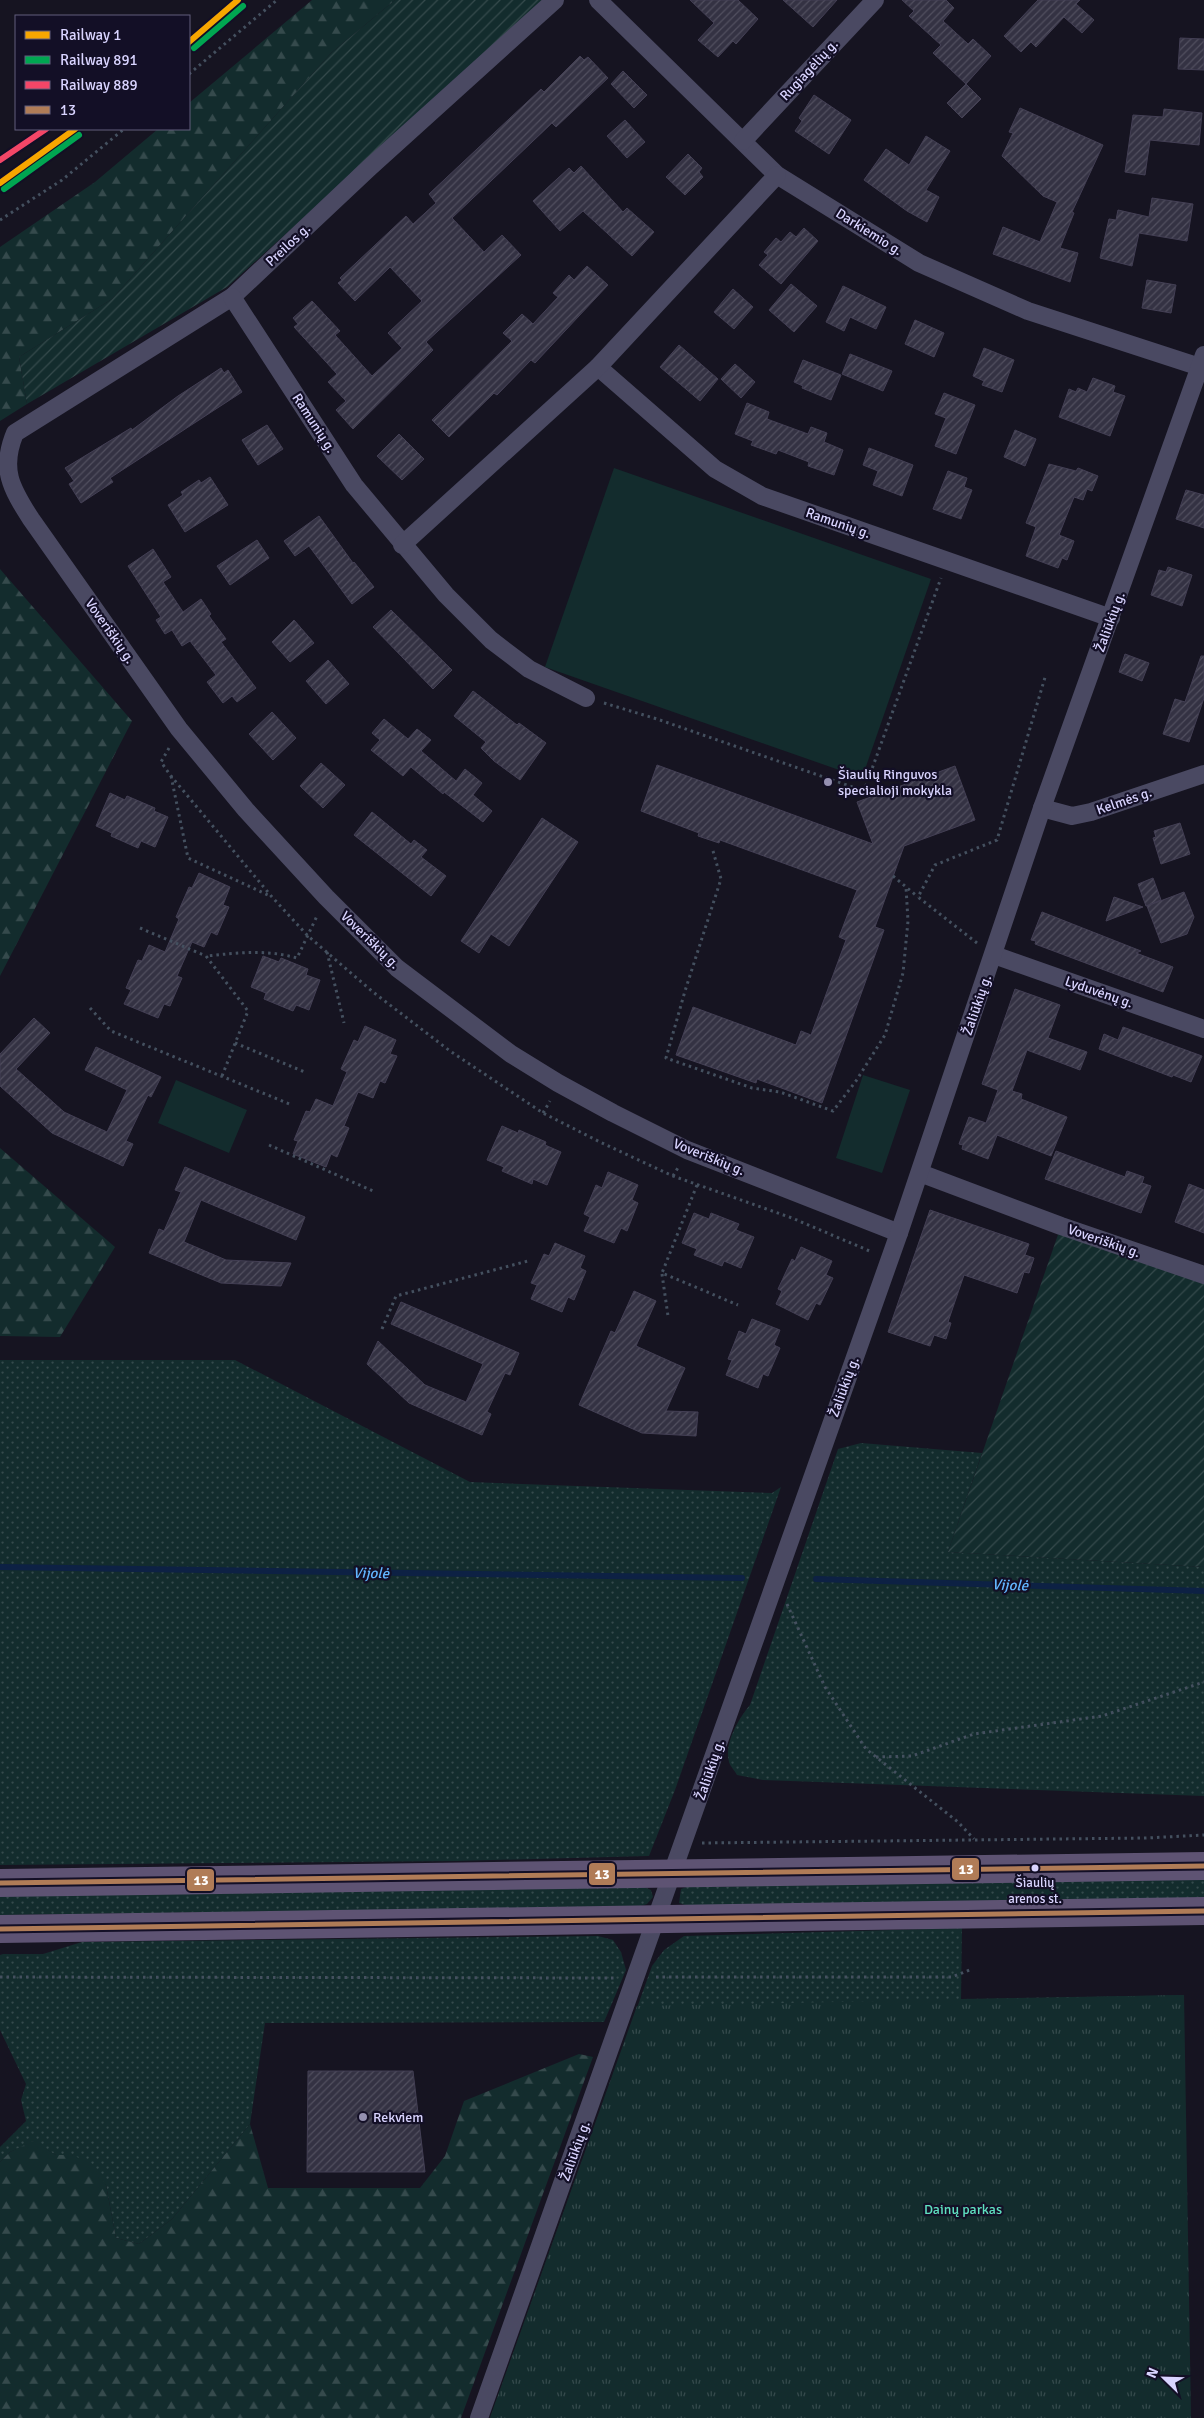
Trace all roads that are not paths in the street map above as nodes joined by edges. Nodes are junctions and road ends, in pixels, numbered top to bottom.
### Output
1 (555, 0) edge
2 (598, 0) edge
3 (875, 0) edge
4 (743, 141) junction
5 (777, 175) junction
6 (232, 297) junction
7 (598, 367) junction
8 (1201, 373) edge
9 (3, 459) joint
10 (402, 545) junction
11 (1111, 618) junction
12 (586, 698) road end
13 (1204, 774) edge
14 (1042, 808) junction
15 (988, 951) junction
16 (1204, 1029) edge
17 (920, 1173) junction
18 (899, 1233) junction
19 (1204, 1275) edge
20 (1204, 1866) edge
21 (674, 1872) junction
22 (0, 1883) edge
23 (1204, 1911) edge
24 (657, 1920) junction
25 (0, 1929) edge
26 (480, 2418) edge

1 - 6 street, Preilos g.
2 - 4 street, Darkiemio g.
3 - 4 street, Rugiagėlių g.
4 - 5 street, Darkiemio g.
5 - 7 street
5 - 8 street, Darkiemio g.
6 - 9 street, Preilos g.
6 - 10 street, Ramunių g.
7 - 10 street
7 - 11 street, Ramunių g.
8 - 11 street, Žaliūkių g.
9 - 18 street, Voveriškių g.
10 - 12 street, Ramunių g.
11 - 14 street, Žaliūkių g.
13 - 14 street, Kelmės g.
14 - 15 street, Žaliūkių g.
15 - 16 street, Lyduvėnų g.
15 - 17 street, Žaliūkių g.
17 - 18 street, Žaliūkių g.
17 - 19 street, Voveriškių g.
18 - 21 street, Žaliūkių g.
20 - 21 main road
21 - 22 main road
21 - 24 street, Žaliūkių g.
23 - 24 main road
24 - 25 main road
24 - 26 street, Žaliūkių g.

